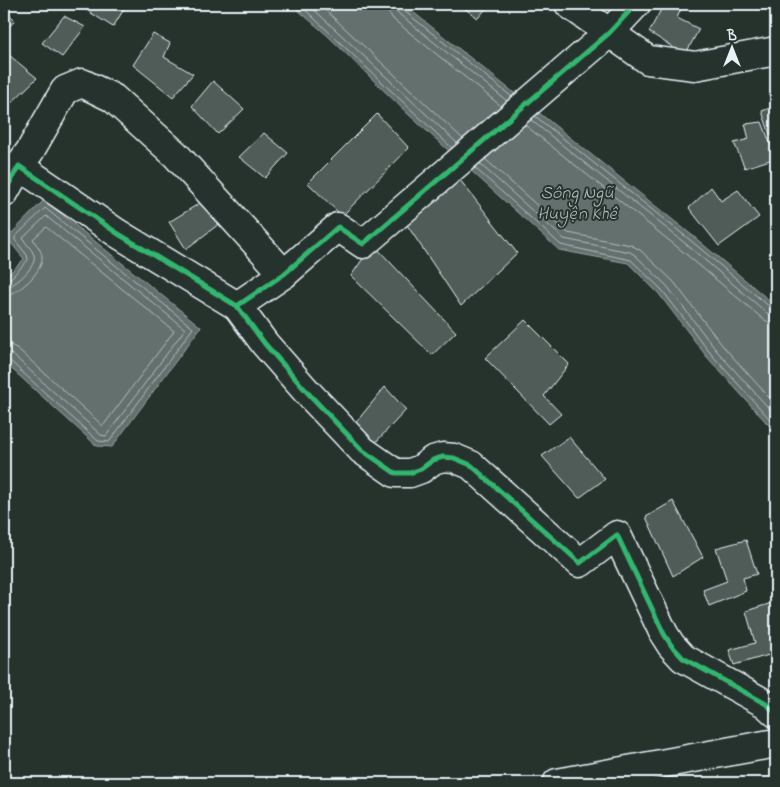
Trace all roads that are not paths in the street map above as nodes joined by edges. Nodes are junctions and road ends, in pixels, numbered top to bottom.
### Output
1 (568, 4) edge
2 (636, 4) edge
3 (609, 33) junction
4 (776, 50) edge
5 (19, 166) junction
6 (4, 193) edge
7 (284, 274) junction
8 (237, 306) junction
9 (776, 713) edge
10 (776, 743) edge
11 (557, 783) edge

1 - 3 street
2 - 3 street
3 - 4 street
3 - 7 street
5 - 6 street
5 - 7 street
5 - 8 street
7 - 8 street
8 - 9 street
10 - 11 street

